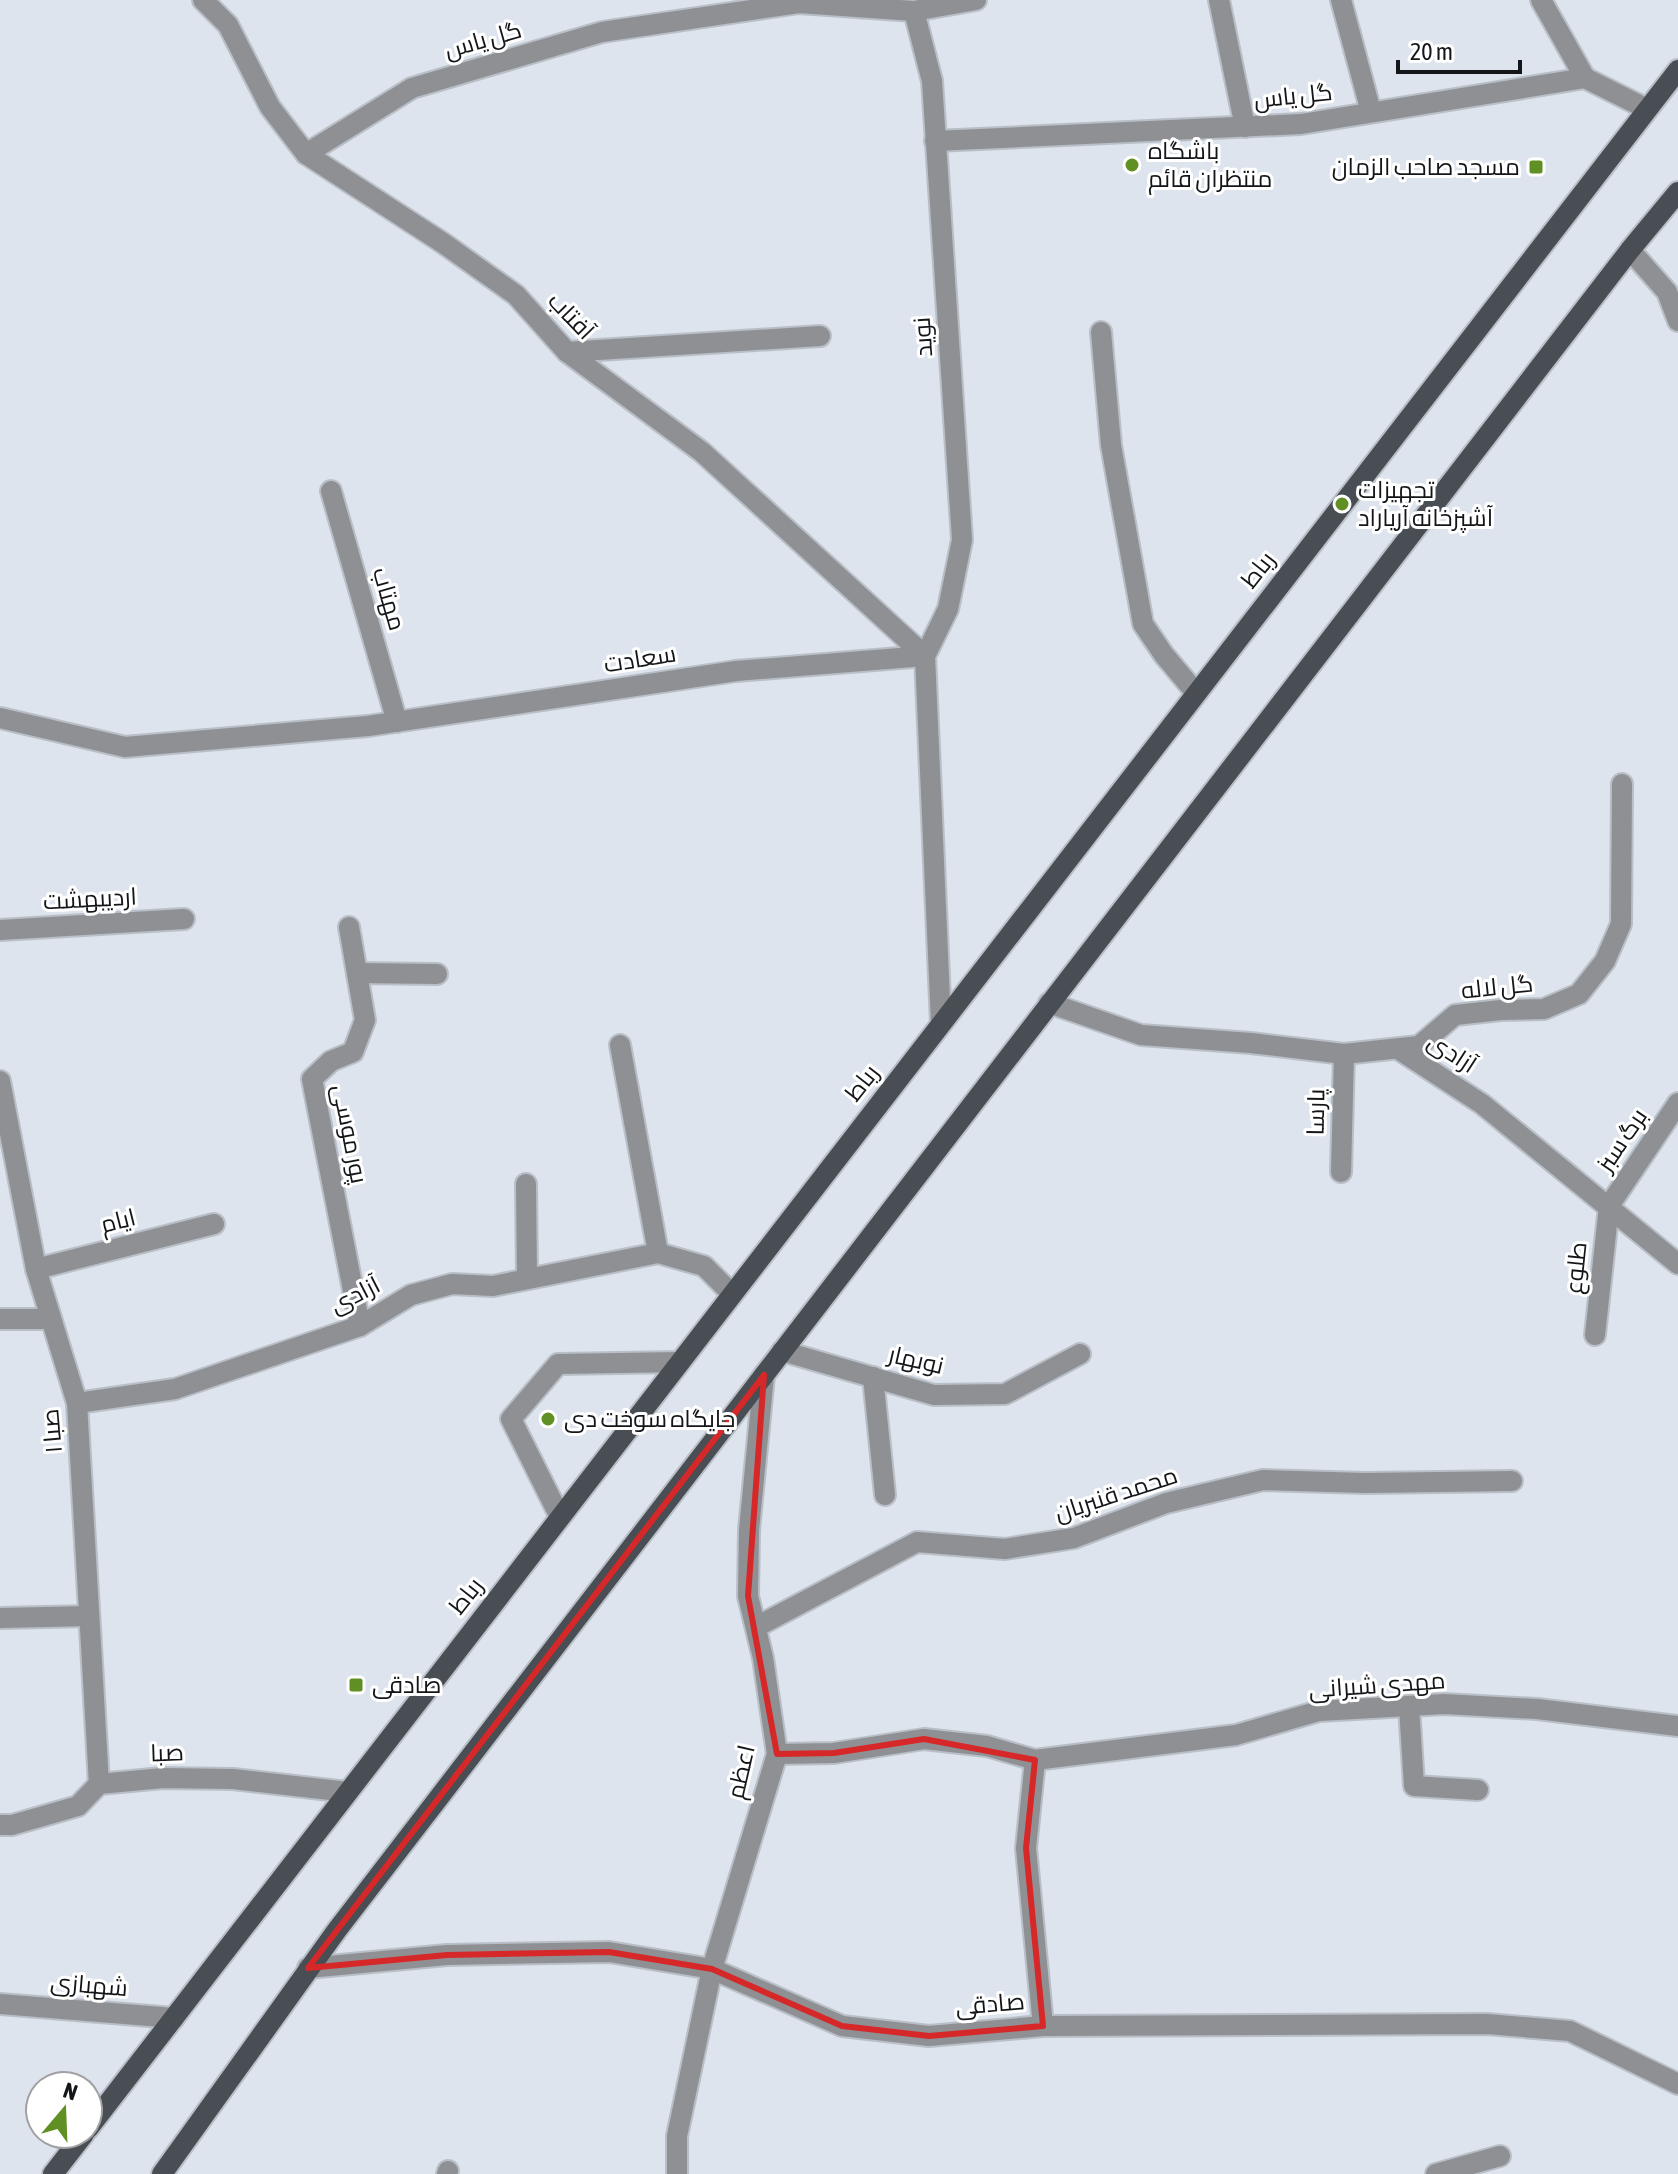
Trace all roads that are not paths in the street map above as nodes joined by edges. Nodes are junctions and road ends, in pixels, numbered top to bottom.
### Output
1 (203, 0) edge
2 (976, 0) edge
3 (1219, 0) edge
4 (1341, 0) edge
5 (1541, 0) edge
6 (914, 11) junction
7 (1678, 70) edge
8 (1585, 78) junction
9 (1647, 109) junction
10 (1371, 112) junction
11 (1245, 127) junction
12 (935, 141) junction
13 (306, 154) junction
14 (1678, 192) edge
15 (1630, 250) junction
16 (1678, 321) edge
17 (1101, 332) dead end
18 (820, 336) dead end
19 (567, 352) junction
20 (331, 491) dead end
21 (925, 656) junction
22 (1196, 693) junction
23 (0, 718) edge
24 (397, 722) junction
25 (1622, 784) dead end
26 (184, 919) dead end
27 (349, 927) dead end
28 (0, 930) edge
29 (357, 973) junction
30 (437, 974) dead end
31 (1049, 1003) junction
32 (941, 1023) junction
33 (620, 1045) dead end
34 (1398, 1049) junction
35 (1344, 1054) junction
36 (0, 1081) edge
37 (1678, 1103) edge
38 (1341, 1172) dead end
39 (526, 1184) dead end
40 (1609, 1206) junction
41 (214, 1224) dead end
42 (658, 1253) junction
43 (1678, 1264) edge
44 (36, 1269) junction
45 (527, 1279) junction
46 (732, 1294) junction
47 (0, 1319) edge
48 (51, 1319) junction
49 (360, 1326) junction
50 (1595, 1335) dead end
51 (782, 1351) junction
52 (1080, 1354) dead end
53 (680, 1362) junction
54 (764, 1375) junction
55 (873, 1377) junction
56 (77, 1403) junction
57 (1512, 1481) dead end
58 (885, 1495) dead end
59 (560, 1517) junction
60 (89, 1616) junction
61 (0, 1618) edge
62 (756, 1627) junction
63 (1409, 1706) junction
64 (1678, 1726) edge
65 (777, 1754) junction
66 (1035, 1760) junction
67 (99, 1784) junction
68 (1478, 1790) dead end
69 (348, 1792) junction
70 (0, 1825) edge
71 (308, 1968) junction
72 (712, 1969) junction
73 (0, 2004) edge
74 (174, 2018) junction
75 (1043, 2026) junction
76 (1678, 2084) edge
77 (104, 2108) edge
78 (72, 2150) edge
79 (1500, 2156) dead end
80 (53, 2174) edge
81 (162, 2174) edge
82 (677, 2174) edge
83 (1436, 2174) edge

1 - 13 street, آفتاب
2 - 6 street, گل یاس
3 - 11 street
4 - 10 street
5 - 8 street
6 - 12 street, نوید
6 - 13 street, گل یاس
7 - 9 main road, رباط
8 - 9 street
8 - 10 street, گل یاس
9 - 22 main road, رباط
10 - 11 street, گل یاس
11 - 12 street, گل یاس
12 - 21 street, نوید
13 - 19 street, آفتاب
14 - 15 main road
15 - 16 street
15 - 31 main road
17 - 22 street
18 - 19 street
19 - 21 street, آفتاب
20 - 24 street, مهتاب
21 - 24 street, سعادت
21 - 32 street
22 - 32 main road, رباط
23 - 24 street, سعادت
25 - 34 street, گل لاله
26 - 28 street, اردیبهشت
27 - 29 street, پور موسی
29 - 30 street
29 - 49 street, پور موسی
31 - 35 street, آزادی
31 - 51 main road
32 - 46 main road, رباط
33 - 42 street
34 - 35 street, آزادی
34 - 40 street, آزادی
35 - 38 street, پارسا
36 - 44 street, صبا ۱
37 - 40 street, برگ سبز
39 - 45 street
40 - 43 street, آزادی
40 - 50 street, طلوع
41 - 44 street, ایام
42 - 45 street, آزادی
42 - 46 street, آزادی
44 - 48 street, صبا ۱
45 - 49 street, آزادی
46 - 53 main road, رباط
47 - 48 street
48 - 56 street, صبا ۱
49 - 56 street, آزادی
51 - 54 main road
51 - 55 street, نوبهار
52 - 55 street, نوبهار
53 - 59 main road, رباط
53 - 59 street
54 - 62 street, اعظم
54 - 71 main road
55 - 58 street
56 - 60 street, صبا ۱
57 - 62 street, محمد قنبریان
59 - 69 main road, رباط
60 - 61 street
60 - 67 street, صبا ۱
62 - 65 street, اعظم
63 - 64 street, مهدی شیرانی
63 - 66 street, مهدی شیرانی
63 - 68 street
65 - 66 street, مهدی شیرانی
65 - 72 street, اعظم
66 - 75 street
67 - 69 street, صبا
67 - 70 street
69 - 74 main road, رباط
71 - 72 street, صادقی
71 - 81 main road
72 - 75 street, صادقی
72 - 82 street, اعظم
73 - 74 street, شهبازی
74 - 77 main road, رباط
75 - 76 street, صادقی
78 - 80 main road
79 - 83 street

